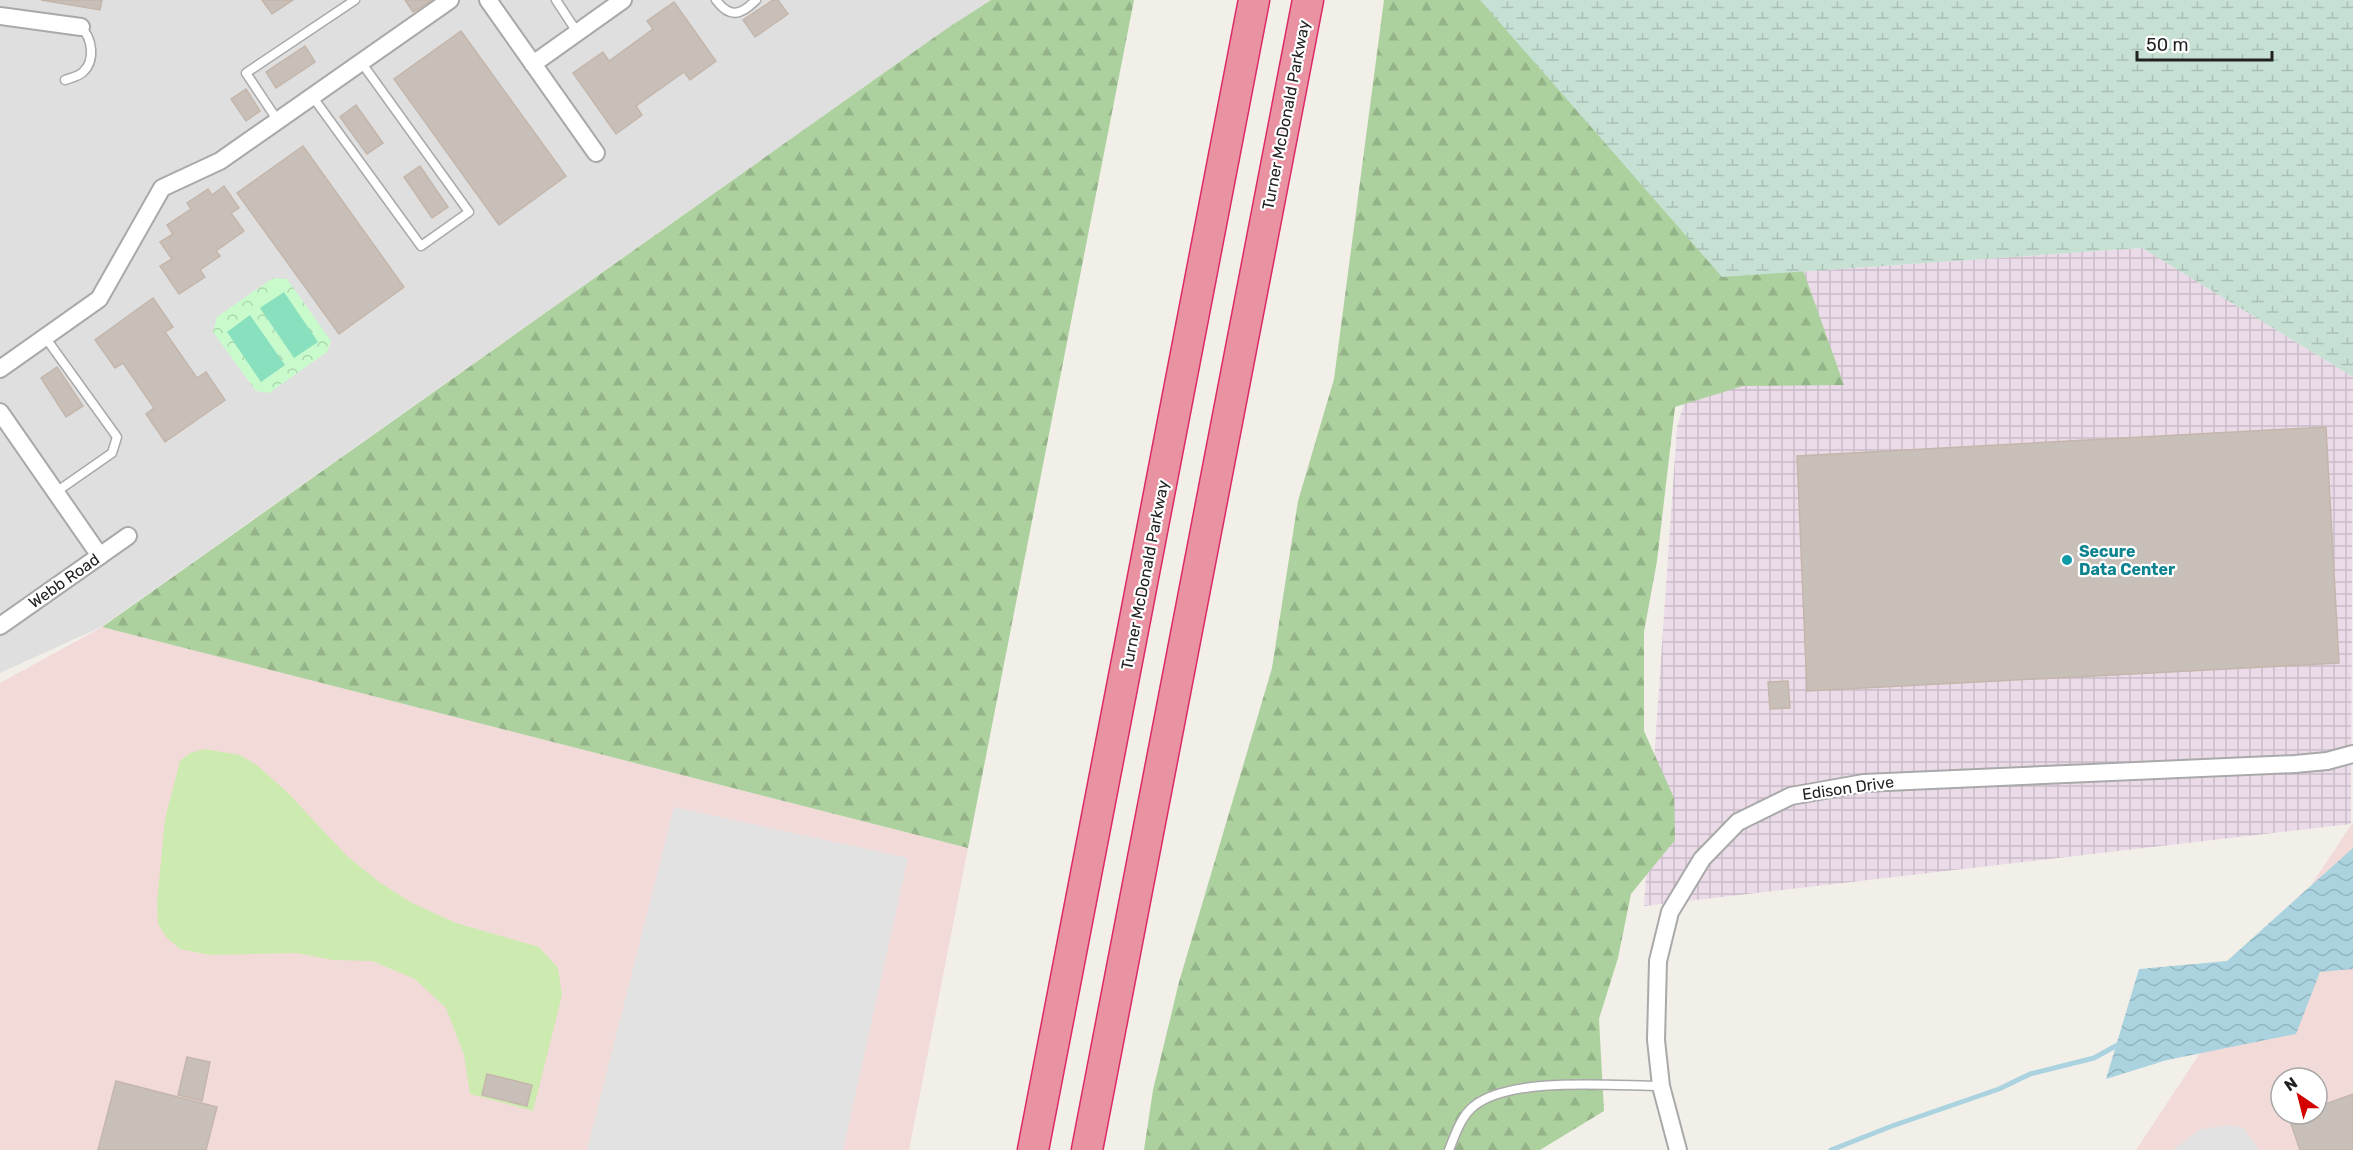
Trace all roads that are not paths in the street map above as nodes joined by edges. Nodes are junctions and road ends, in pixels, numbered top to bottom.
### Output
1 (355, 0) edge
2 (450, 0) edge
3 (488, 0) edge
4 (556, 0) edge
5 (623, 0) edge
6 (716, 0) edge
7 (756, 0) edge
8 (1254, 0) edge
9 (1308, 0) edge
10 (0, 16) edge
11 (81, 27) joint
12 (577, 32) junction
13 (361, 62) junction
14 (533, 64) junction
15 (65, 80) dead end
16 (312, 96) junction
17 (278, 121) junction
18 (596, 153) dead end
19 (45, 337) junction
20 (0, 369) edge
21 (0, 412) edge
22 (56, 492) junction
23 (128, 536) dead end
24 (100, 556) junction
25 (0, 626) edge
26 (2353, 754) edge
27 (1661, 1086) junction
28 (1033, 1150) edge
29 (1087, 1150) edge
30 (1449, 1150) edge
31 (1678, 1150) edge

1 - 17 lane
2 - 13 street
3 - 14 street
4 - 12 lane
5 - 12 street
6 - 7 lane
8 - 28 highway, Turner McDonald Parkway
9 - 29 highway, Turner McDonald Parkway
10 - 11 street
11 - 15 lane
12 - 14 street
13 - 16 street
13 - 16 lane
14 - 18 street
16 - 17 street
17 - 19 street
19 - 20 street
19 - 22 lane
21 - 22 street
22 - 24 street
23 - 24 street, Webb Road
24 - 25 street, Webb Road
26 - 27 street, Edison Drive
27 - 30 lane
27 - 31 street, Edison Drive

